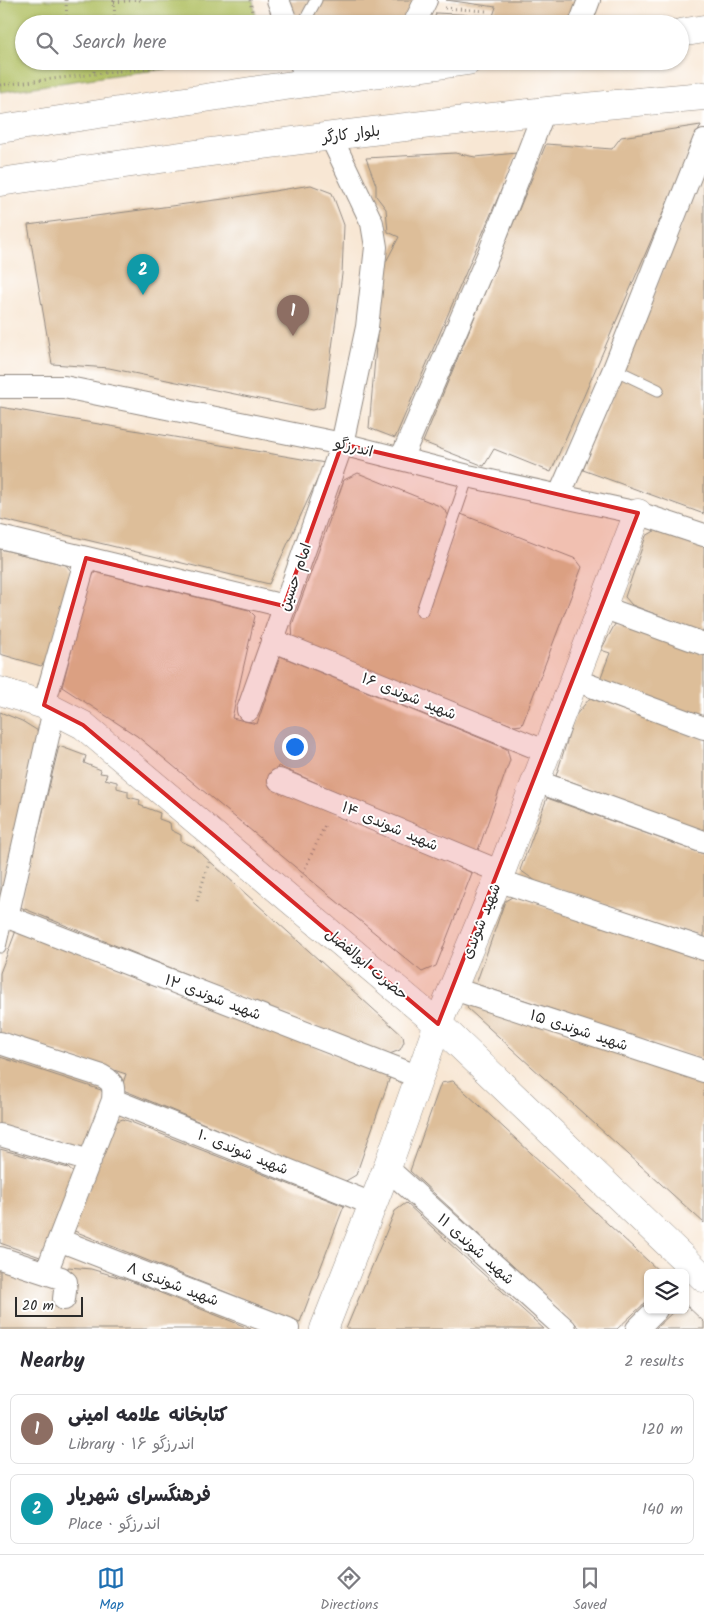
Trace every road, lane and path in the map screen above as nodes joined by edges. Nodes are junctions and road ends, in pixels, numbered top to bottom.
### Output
1 (66, 0) edge
2 (140, 0) edge
3 (250, 0) edge
4 (278, 0) edge
5 (316, 0) edge
6 (589, 0) edge
7 (114, 1) edge
8 (421, 10) edge
9 (486, 11) dead end
10 (67, 15) edge
11 (115, 15) edge
12 (252, 15) edge
13 (284, 15) edge
14 (308, 15) edge
15 (583, 15) edge
16 (704, 30) edge
17 (689, 32) edge
18 (122, 70) edge
19 (339, 70) edge
20 (304, 72) edge
21 (94, 73) joint
22 (0, 85) edge
23 (704, 96) edge
24 (545, 110) junction
25 (0, 129) edge
26 (331, 137) junction
27 (704, 141) edge
28 (0, 182) edge
29 (614, 369) junction
30 (0, 387) edge
31 (658, 390) dead end
32 (342, 444) junction
33 (401, 459) junction
34 (468, 476) junction
35 (560, 496) junction
36 (638, 513) junction
37 (704, 535) edge
38 (0, 537) edge
39 (86, 558) junction
40 (284, 606) junction
41 (602, 607) junction
42 (422, 611) dead end
43 (272, 640) junction
44 (704, 644) edge
45 (574, 680) junction
46 (0, 691) edge
47 (49, 708) junction
48 (248, 710) dead end
49 (704, 728) edge
50 (547, 752) junction
51 (279, 780) dead end
52 (536, 780) junction
53 (335, 804) junction
54 (216, 837) junction
55 (704, 842) edge
56 (499, 876) junction
57 (291, 900) junction
58 (197, 901) dead end
59 (3, 916) edge
60 (0, 947) edge
61 (704, 949) edge
62 (454, 989) junction
63 (438, 1024) junction
64 (0, 1042) edge
65 (704, 1071) edge
66 (419, 1077) junction
67 (114, 1094) junction
68 (0, 1136) edge
69 (90, 1161) junction
70 (387, 1168) junction
71 (372, 1204) junction
72 (59, 1240) junction
73 (0, 1258) edge
74 (699, 1270) edge
75 (46, 1273) junction
76 (64, 1299) dead end
77 (652, 1314) edge
78 (288, 1329) edge
79 (324, 1329) edge
80 (565, 1329) edge
81 (637, 1329) edge

1 - 10 path
2 - 7 path
3 - 12 path
4 - 13 street
5 - 14 lane
6 - 15 street
7 - 11 path
8 - 9 path
16 - 17 street
18 - 21 path
19 - 20 street
20 - 25 street
21 - 22 path
23 - 24 street, بلوار کارگر
24 - 26 street, بلوار کارگر
24 - 33 street
26 - 28 street, بلوار کارگر
26 - 32 street, امام حسین
27 - 29 street
29 - 31 lane
29 - 35 street
30 - 32 street, اندرزگو
32 - 33 street, اندرزگو
32 - 40 street, امام حسین
33 - 34 street, اندرزگو
34 - 35 street, اندرزگو
34 - 42 lane
35 - 36 street, اندرزگو
36 - 37 street, اندرزگو
36 - 41 street, شهید شوندی
38 - 39 street
39 - 40 street
39 - 47 street
40 - 43 street, امام حسین
41 - 44 street
41 - 45 street, شهید شوندی
43 - 48 street, امام حسین
43 - 50 street, شهید شوندی ۱۶
45 - 49 street
45 - 50 street, شهید شوندی
46 - 47 street, حضرت ابوالفضل
47 - 54 street, حضرت ابوالفضل
47 - 59 street
50 - 52 street, شهید شوندی
51 - 53 street, شهید شوندی ۱۴
52 - 55 street
52 - 56 street, شهید شوندی
53 - 56 street, شهید شوندی ۱۴
53 - 57 path
54 - 57 street, حضرت ابوالفضل
54 - 58 path
56 - 61 street, شهید شوندی ۱۴
56 - 62 street, شهید شوندی
57 - 63 street, حضرت ابوالفضل
59 - 60 lane
59 - 66 street, شهید شوندی ۱۲
62 - 63 street, شهید شوندی
62 - 65 street, شهید شوندی ۱۵
63 - 66 street, شهید شوندی
63 - 74 street, حضرت ابوالفضل
64 - 67 street, شهید شوندی ۱۰
66 - 70 street, شهید شوندی
67 - 69 street
67 - 71 street, شهید شوندی ۱۰
68 - 69 street
69 - 72 street
70 - 71 street, شهید شوندی
70 - 80 street, شهید شوندی ۱۱
71 - 79 street, شهید شوندی
72 - 75 street
72 - 78 street, شهید شوندی ۸
73 - 75 street
75 - 76 street
77 - 81 street

